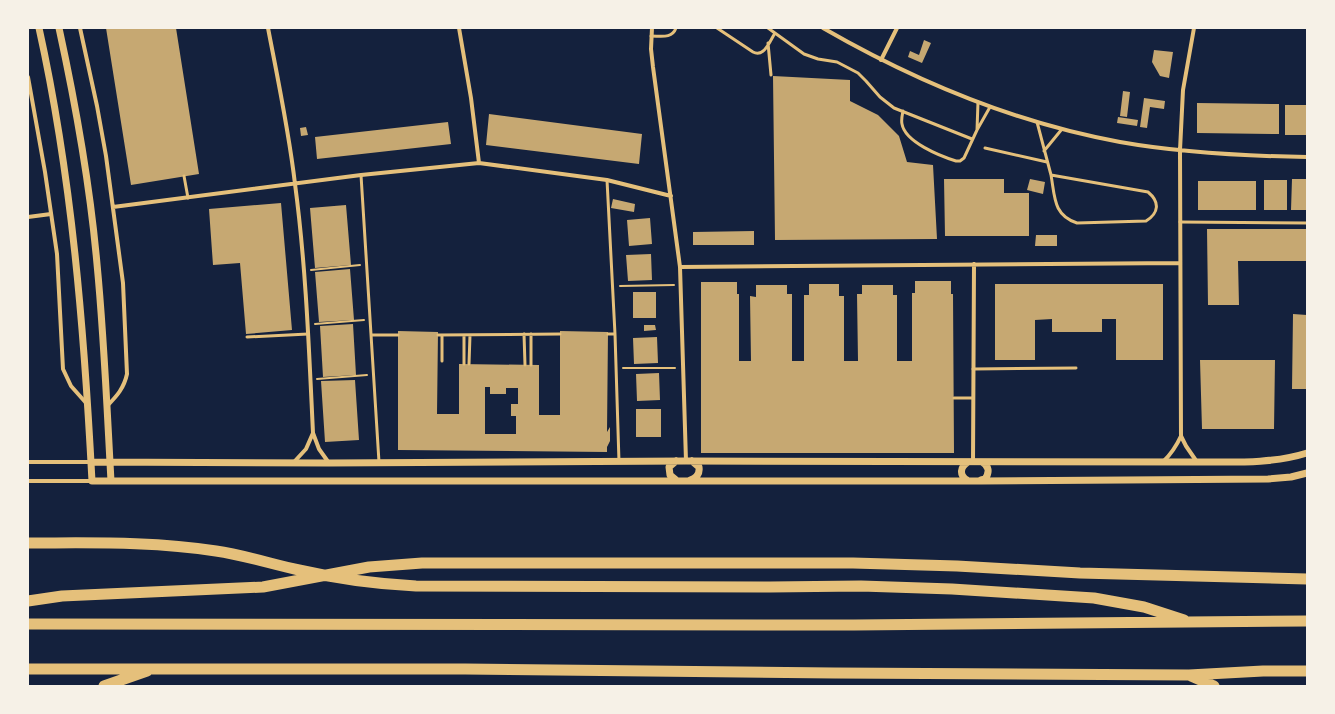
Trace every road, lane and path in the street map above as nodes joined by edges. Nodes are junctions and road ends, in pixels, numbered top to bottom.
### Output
1 (39, 28) edge
2 (59, 28) edge
3 (80, 28) edge
4 (268, 28) edge
5 (459, 28) edge
6 (652, 28) edge
7 (676, 28) edge
8 (717, 28) edge
9 (768, 28) edge
10 (823, 28) edge
11 (897, 28) edge
12 (1194, 28) edge
13 (775, 33) junction
14 (651, 36) junction
15 (768, 44) junction
16 (881, 60) junction
17 (771, 75) dead end
18 (28, 77) edge
19 (978, 102) junction
20 (990, 107) junction
21 (903, 111) junction
22 (1036, 122) junction
23 (1062, 129) junction
24 (977, 130) junction
25 (972, 139) junction
26 (985, 148) dead end
27 (1180, 150) junction
28 (1044, 151) junction
29 (1307, 157) edge
30 (1048, 162) junction
31 (479, 163) junction
32 (362, 175) junction
33 (1051, 175) junction
34 (184, 176) dead end
35 (607, 180) junction
36 (295, 184) junction
37 (671, 196) junction
38 (188, 198) junction
39 (113, 207) junction
40 (51, 214) junction
41 (28, 217) edge
42 (1180, 222) junction
43 (1307, 223) edge
44 (1180, 263) junction
45 (974, 264) junction
46 (367, 265) junction
47 (680, 267) junction
48 (304, 270) junction
49 (681, 285) junction
50 (613, 286) junction
51 (370, 319) junction
52 (307, 325) junction
53 (308, 334) junction
54 (524, 334) junction
55 (531, 334) junction
56 (560, 334) dead end
57 (608, 334) dead end
58 (615, 334) junction
59 (371, 335) junction
60 (398, 335) dead end
61 (464, 335) junction
62 (470, 335) junction
63 (247, 337) dead end
64 (442, 361) dead end
65 (464, 364) dead end
66 (469, 364) dead end
67 (525, 365) dead end
68 (531, 365) dead end
69 (616, 368) junction
70 (683, 368) junction
71 (1076, 368) dead end
72 (973, 369) junction
73 (374, 374) junction
74 (310, 380) junction
75 (954, 398) dead end
76 (973, 398) junction
77 (88, 405) junction
78 (107, 406) junction
79 (313, 433) junction
80 (1181, 436) junction
81 (1307, 453) edge
82 (110, 461) junction
83 (676, 461) junction
84 (689, 461) junction
85 (28, 462) edge
86 (91, 462) junction
87 (379, 462) junction
88 (619, 462) junction
89 (970, 462) junction
90 (982, 462) junction
91 (1162, 462) junction
92 (1198, 462) junction
93 (294, 463) junction
94 (330, 463) junction
95 (1307, 473) edge
96 (676, 480) junction
97 (690, 480) junction
98 (967, 480) junction
99 (28, 481) edge
100 (92, 481) junction
101 (111, 481) junction
102 (981, 481) junction
103 (28, 543) edge
104 (1307, 579) edge
105 (28, 601) edge
106 (1307, 621) edge
107 (1193, 622) junction
108 (28, 624) edge
109 (153, 668) junction
110 (28, 669) edge
111 (1307, 671) edge
112 (1189, 675) junction
113 (104, 686) edge
114 (1214, 686) edge

1 - 77 street
2 - 78 street
3 - 39 street
4 - 36 street
5 - 31 street
6 - 14 street
7 - 14 lane
8 - 15 lane
9 - 13 lane
10 - 16 street
11 - 16 street
12 - 27 street
13 - 15 lane
13 - 21 lane
14 - 37 street
15 - 17 lane
16 - 19 street
18 - 40 street
19 - 20 street
19 - 24 lane
20 - 22 street
20 - 24 lane
21 - 25 lane
21 - 25 lane
22 - 23 street
22 - 28 lane
23 - 27 street
23 - 28 lane
24 - 25 lane
26 - 30 lane
27 - 29 street
27 - 42 street
28 - 30 lane
30 - 33 lane
31 - 32 street
31 - 35 street
32 - 36 street
32 - 46 lane
33 - 33 lane
34 - 38 lane
35 - 37 street
35 - 50 lane
36 - 38 street
36 - 48 street
37 - 47 street
38 - 39 street
39 - 78 street
40 - 41 street
40 - 77 street
42 - 43 lane
42 - 44 street
44 - 45 street
44 - 80 street
45 - 47 street
45 - 72 street
46 - 48 path
46 - 51 lane
47 - 49 street
48 - 52 street
49 - 50 path
49 - 70 street
50 - 58 lane
51 - 52 path
51 - 59 lane
52 - 53 street
53 - 63 lane
53 - 74 street
54 - 55 lane
54 - 62 lane
54 - 67 lane
55 - 56 lane
55 - 68 lane
57 - 58 lane
58 - 69 lane
59 - 60 lane
59 - 73 lane
61 - 62 lane
61 - 64 lane
61 - 65 lane
62 - 66 lane
69 - 70 path
69 - 88 lane
70 - 84 street
71 - 72 lane
72 - 76 street
73 - 74 path
73 - 87 lane
74 - 79 street
75 - 76 lane
76 - 89 street
77 - 86 street
78 - 82 street
79 - 93 street
79 - 94 street
80 - 91 street
80 - 92 street
81 - 92 street
82 - 86 street
82 - 93 street
82 - 101 street
83 - 84 street
83 - 88 street
83 - 96 street
84 - 89 street
84 - 97 street
85 - 86 street
86 - 100 street
87 - 88 street
87 - 94 street
89 - 90 street
89 - 98 street
90 - 91 street
90 - 102 street
91 - 92 street
93 - 94 street
95 - 102 street
96 - 97 street
96 - 101 street
97 - 98 street
98 - 102 street
99 - 100 street
100 - 101 street
103 - 107 highway
104 - 105 highway
106 - 107 highway
107 - 108 highway
109 - 110 highway
109 - 112 highway
109 - 113 highway
111 - 112 highway
112 - 114 highway

